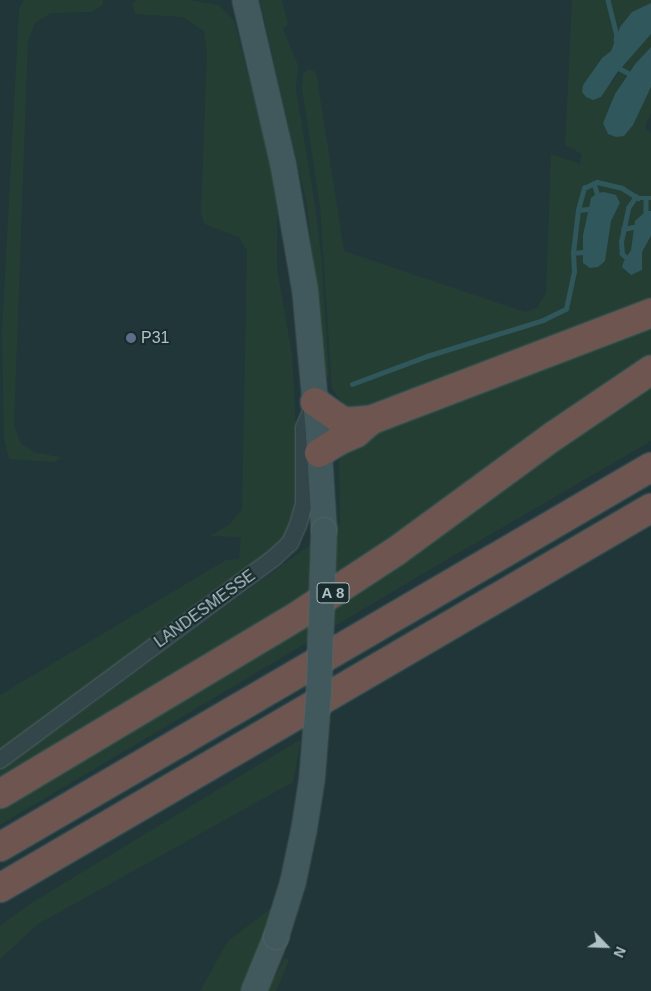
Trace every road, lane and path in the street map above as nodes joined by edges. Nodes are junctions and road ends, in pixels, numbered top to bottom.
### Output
1 (245, 0) edge
2 (651, 313) edge
3 (651, 370) edge
4 (315, 402) junction
5 (371, 420) junction
6 (319, 454) junction
7 (651, 466) edge
8 (651, 508) edge
9 (0, 760) edge
10 (0, 794) edge
11 (0, 847) edge
12 (0, 888) edge
13 (254, 991) edge

1 - 4 main road
2 - 5 highway
3 - 10 highway, A 8
4 - 5 highway
4 - 6 main road
4 - 9 street, LANDESMESSE
5 - 6 highway
6 - 13 main road, bridge
7 - 11 highway
8 - 12 highway

